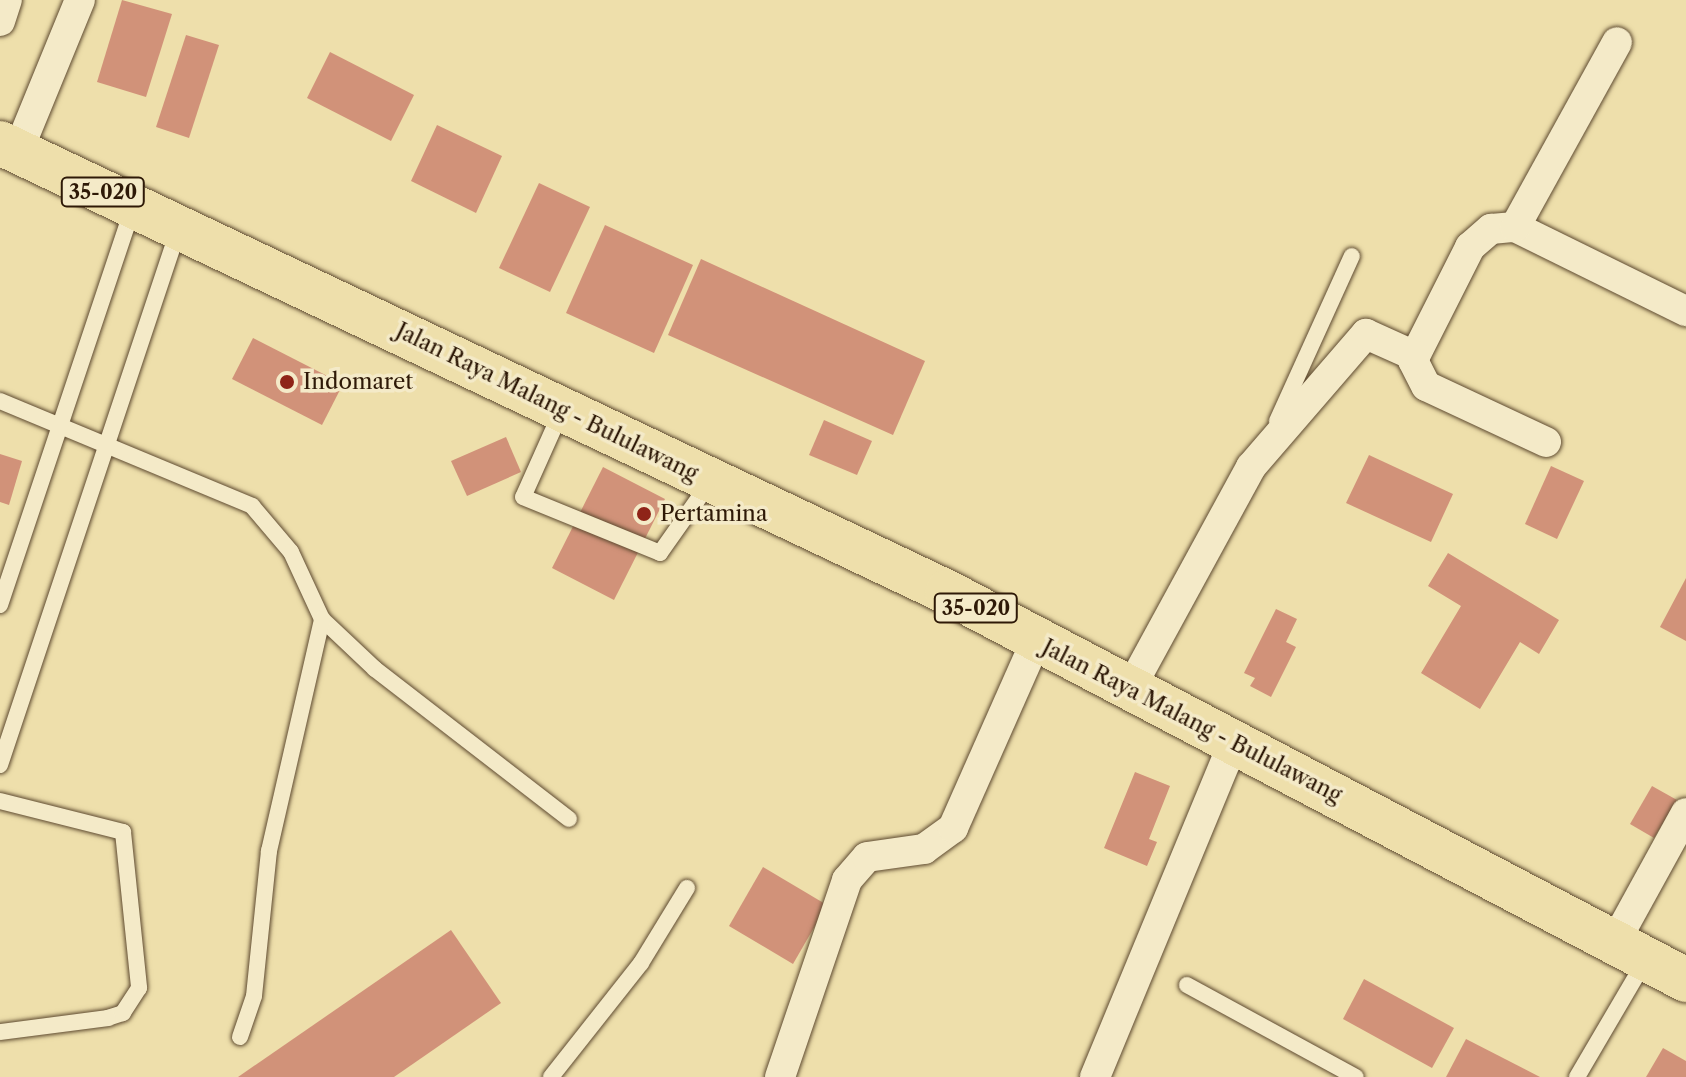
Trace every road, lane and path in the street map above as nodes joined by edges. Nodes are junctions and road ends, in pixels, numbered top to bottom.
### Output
1 (7, 0) edge
2 (80, 0) edge
3 (0, 21) edge
4 (1617, 42) dead end
5 (9, 147) edge
6 (134, 206) junction
7 (1515, 227) junction
8 (193, 234) junction
9 (1352, 256) dead end
10 (1686, 311) edge
11 (1415, 356) junction
12 (0, 401) edge
13 (562, 410) junction
14 (59, 425) junction
15 (1546, 442) dead end
16 (107, 444) junction
17 (1251, 467) junction
18 (710, 482) junction
19 (0, 605) edge
20 (322, 619) junction
21 (1036, 641) junction
22 (1130, 689) junction
23 (1234, 741) junction
24 (0, 765) edge
25 (0, 801) edge
26 (1686, 813) edge
27 (569, 819) dead end
28 (687, 888) dead end
29 (1630, 951) junction
30 (1686, 980) edge
31 (1187, 985) dead end
32 (0, 1032) edge
33 (240, 1037) dead end
34 (551, 1077) edge
35 (780, 1077) edge
36 (1095, 1077) edge
37 (1356, 1077) edge
38 (1577, 1077) edge

1 - 3 street
2 - 5 street
4 - 7 street
5 - 6 main road, Jalan Raya Malang - Bululawang / 35-020
6 - 8 main road, Jalan Raya Malang - Bululawang / 35-020
6 - 14 lane
7 - 10 street
7 - 11 street
8 - 13 main road, Jalan Raya Malang - Bululawang / 35-020
8 - 16 lane
9 - 17 lane
11 - 15 street
11 - 17 street
12 - 14 lane
13 - 18 main road, Jalan Raya Malang - Bululawang / 35-020
13 - 18 lane
14 - 16 lane
14 - 19 lane
16 - 20 lane
16 - 24 lane
17 - 22 street
18 - 21 main road, Jalan Raya Malang - Bululawang / 35-020
20 - 27 lane
20 - 33 lane
21 - 22 main road, Jalan Raya Malang - Bululawang / 35-020
21 - 35 street
22 - 23 main road, Jalan Raya Malang - Bululawang / 35-020
23 - 29 main road, Jalan Raya Malang - Bululawang / 35-020
23 - 36 street
25 - 32 lane
26 - 29 street
28 - 34 lane
29 - 30 main road, Jalan Raya Malang - Bululawang / 35-020
29 - 38 lane
31 - 37 lane

